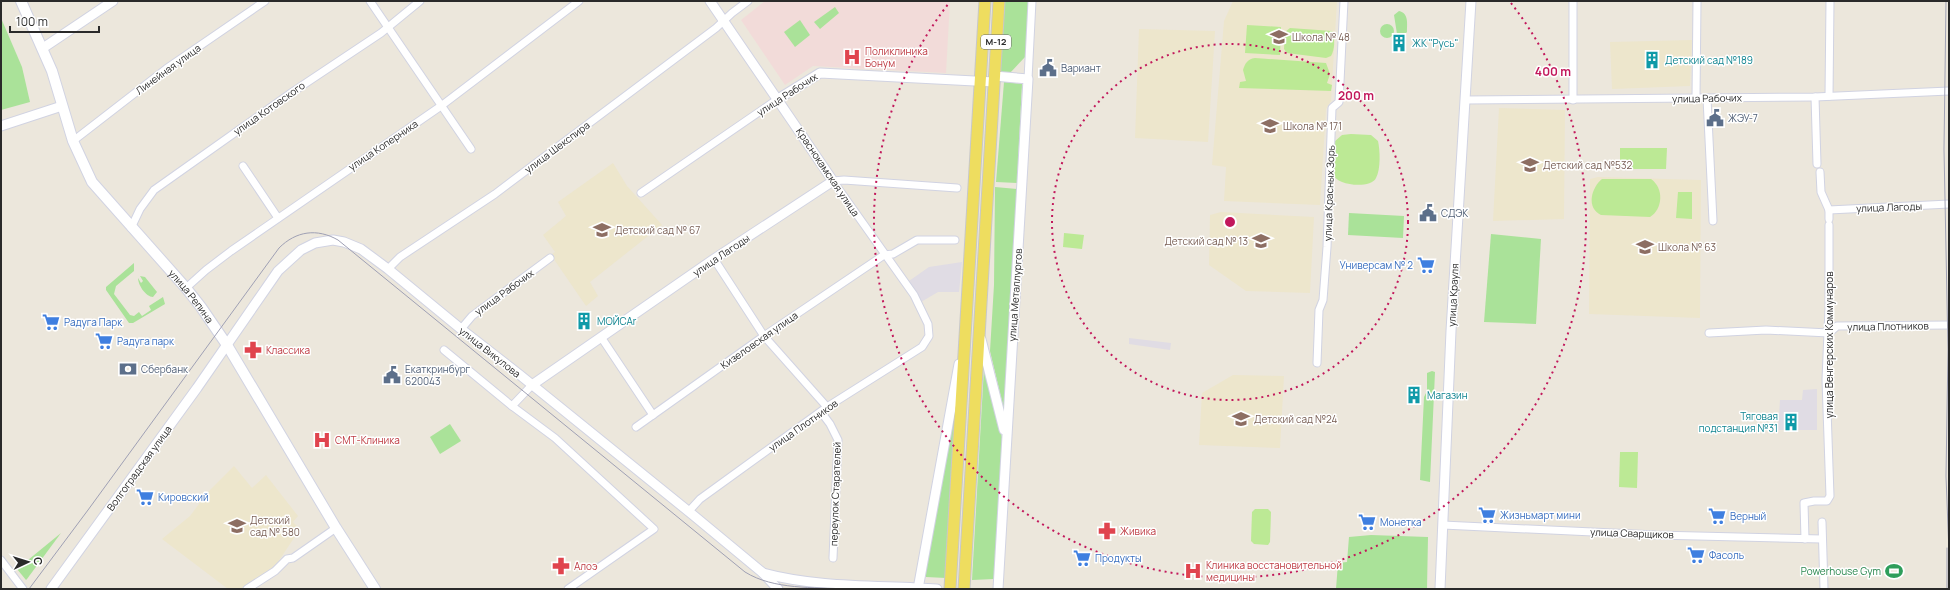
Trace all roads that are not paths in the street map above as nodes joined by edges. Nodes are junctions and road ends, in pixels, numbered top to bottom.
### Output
1 (21, 1) edge
2 (113, 1) edge
3 (265, 1) edge
4 (370, 1) edge
5 (420, 1) edge
6 (579, 1) edge
7 (710, 1) edge
8 (748, 1) edge
9 (985, 1) edge
10 (998, 1) edge
11 (1032, 1) edge
12 (1344, 1) edge
13 (1471, 1) edge
14 (1573, 1) edge
15 (1697, 1) edge
16 (1830, 1) edge
17 (724, 21) junction
18 (388, 27) junction
19 (43, 48) junction
20 (994, 79) junction
21 (1028, 79) junction
22 (980, 82) junction
23 (1949, 91) edge
24 (1829, 96) junction
25 (1815, 97) junction
26 (1696, 98) junction
27 (1707, 98) junction
28 (778, 99) junction
29 (1466, 100) junction
30 (1573, 100) junction
31 (62, 106) junction
32 (441, 106) junction
33 (1, 126) edge
34 (73, 141) junction
35 (471, 149) dead end
36 (1817, 164) dead end
37 (243, 166) dead end
38 (1820, 172) dead end
39 (833, 181) junction
40 (957, 188) dead end
41 (641, 193) dead end
42 (1949, 204) edge
43 (1829, 210) junction
44 (278, 218) junction
45 (1713, 221) dead end
46 (132, 228) junction
47 (955, 240) dead end
48 (884, 255) junction
49 (550, 258) dead end
50 (714, 259) junction
51 (388, 269) junction
52 (186, 288) junction
53 (1949, 325) edge
54 (461, 329) junction
55 (980, 330) junction
56 (1709, 333) dead end
57 (1829, 333) junction
58 (764, 336) junction
59 (601, 337) junction
60 (964, 339) junction
61 (227, 345) junction
62 (922, 347) joint
63 (444, 350) dead end
64 (1317, 363) dead end
65 (532, 385) junction
66 (512, 406) junction
67 (827, 407) junction
68 (821, 412) junction
69 (653, 414) junction
70 (636, 427) dead end
71 (1006, 437) junction
72 (688, 511) junction
73 (1822, 522) dead end
74 (1443, 525) junction
75 (336, 528) junction
76 (1805, 539) junction
77 (1822, 539) junction
78 (833, 558) dead end
79 (1, 560) edge
80 (775, 585) edge
81 (23, 589) edge
82 (51, 589) edge
83 (247, 589) edge
84 (375, 589) edge
85 (568, 589) edge
86 (918, 589) edge
87 (930, 589) edge
88 (936, 589) edge
89 (950, 589) edge
90 (964, 589) edge
91 (998, 589) edge
92 (1440, 589) edge
93 (1824, 589) edge

1 - 19 main road, улица Репина
2 - 19 street
3 - 34 street, Линейная улица
4 - 18 street
5 - 18 street, улица Котовского
6 - 32 street, улица Коперника
7 - 17 street, Краснокамская улица
8 - 17 street, улица Шекспира
9 - 22 main road, М-12
10 - 20 main road, М-12
11 - 21 street, улица Металлургов
12 - 64 street, улица Красных Зорь
13 - 29 street, улица Крауля
14 - 30 street
15 - 26 street
16 - 24 street
17 - 28 street, Краснокамская улица
17 - 51 street, улица Шекспира
18 - 32 street
18 - 46 street, улица Котовского
19 - 31 main road, улица Репина
20 - 21 street, улица Рабочих
20 - 22 street, улица Рабочих
20 - 55 main road
21 - 71 street, улица Металлургов
22 - 28 street, улица Рабочих
22 - 60 main road
23 - 24 street, улица Рабочих
24 - 25 street, улица Рабочих
25 - 27 street, улица Рабочих
25 - 36 street
26 - 27 street, улица Рабочих
26 - 30 street, улица Рабочих
27 - 45 street
28 - 39 street, Краснокамская улица
28 - 41 street, улица Рабочих
29 - 30 street, улица Рабочих
29 - 74 street, улица Крауля
31 - 33 street
31 - 34 main road, улица Репина
32 - 35 street
32 - 44 street, улица Коперника
34 - 46 main road, улица Репина
37 - 44 street
38 - 43 street, улица Венгерских Коммунаров
39 - 40 street
39 - 48 street, Краснокамская улица
39 - 50 street, улица Лагоды
42 - 43 street, улица Лагоды
43 - 57 street, улица Венгерских Коммунаров
44 - 52 street, улица Коперника
46 - 52 main road, улица Репина
47 - 48 street, Кизеловская улица
48 - 58 street, Кизеловская улица
48 - 62 street, Краснокамская улица
49 - 54 street, улица Рабочих
50 - 58 street
50 - 59 street, улица Лагоды
51 - 54 street, улица Викулова
51 - 61 street, улица Викулова
52 - 61 main road, улица Репина
53 - 57 street, улица Плотников
54 - 65 street, улица Викулова
55 - 71 street
55 - 90 main road
56 - 57 street, улица Плотников
57 - 76 street, улица Венгерских Коммунаров
58 - 67 street
58 - 69 street, Кизеловская улица
59 - 65 street, улица Лагоды
59 - 69 street
60 - 86 street
60 - 89 main road
61 - 75 main road, улица Репина
61 - 82 street, Волгоградская улица
62 - 67 street, улица Плотников
63 - 66 street
65 - 66 street, улица Лагоды
65 - 72 street, улица Викулова
66 - 85 street
67 - 68 street, улица Плотников
68 - 72 street, улица Плотников
68 - 78 street, переулок Старателей
69 - 70 street, Кизеловская улица
71 - 91 street, улица Металлургов
72 - 80 street, улица Викулова
73 - 77 street
74 - 76 street, улица Сварщиков
74 - 92 street, улица Крауля
75 - 83 street
75 - 84 main road, улица Репина
76 - 77 street, улица Сварщиков
77 - 93 street
79 - 81 street
80 - 86 street, улица Викулова
86 - 87 street, улица Викулова
87 - 88 street, улица Викулова

